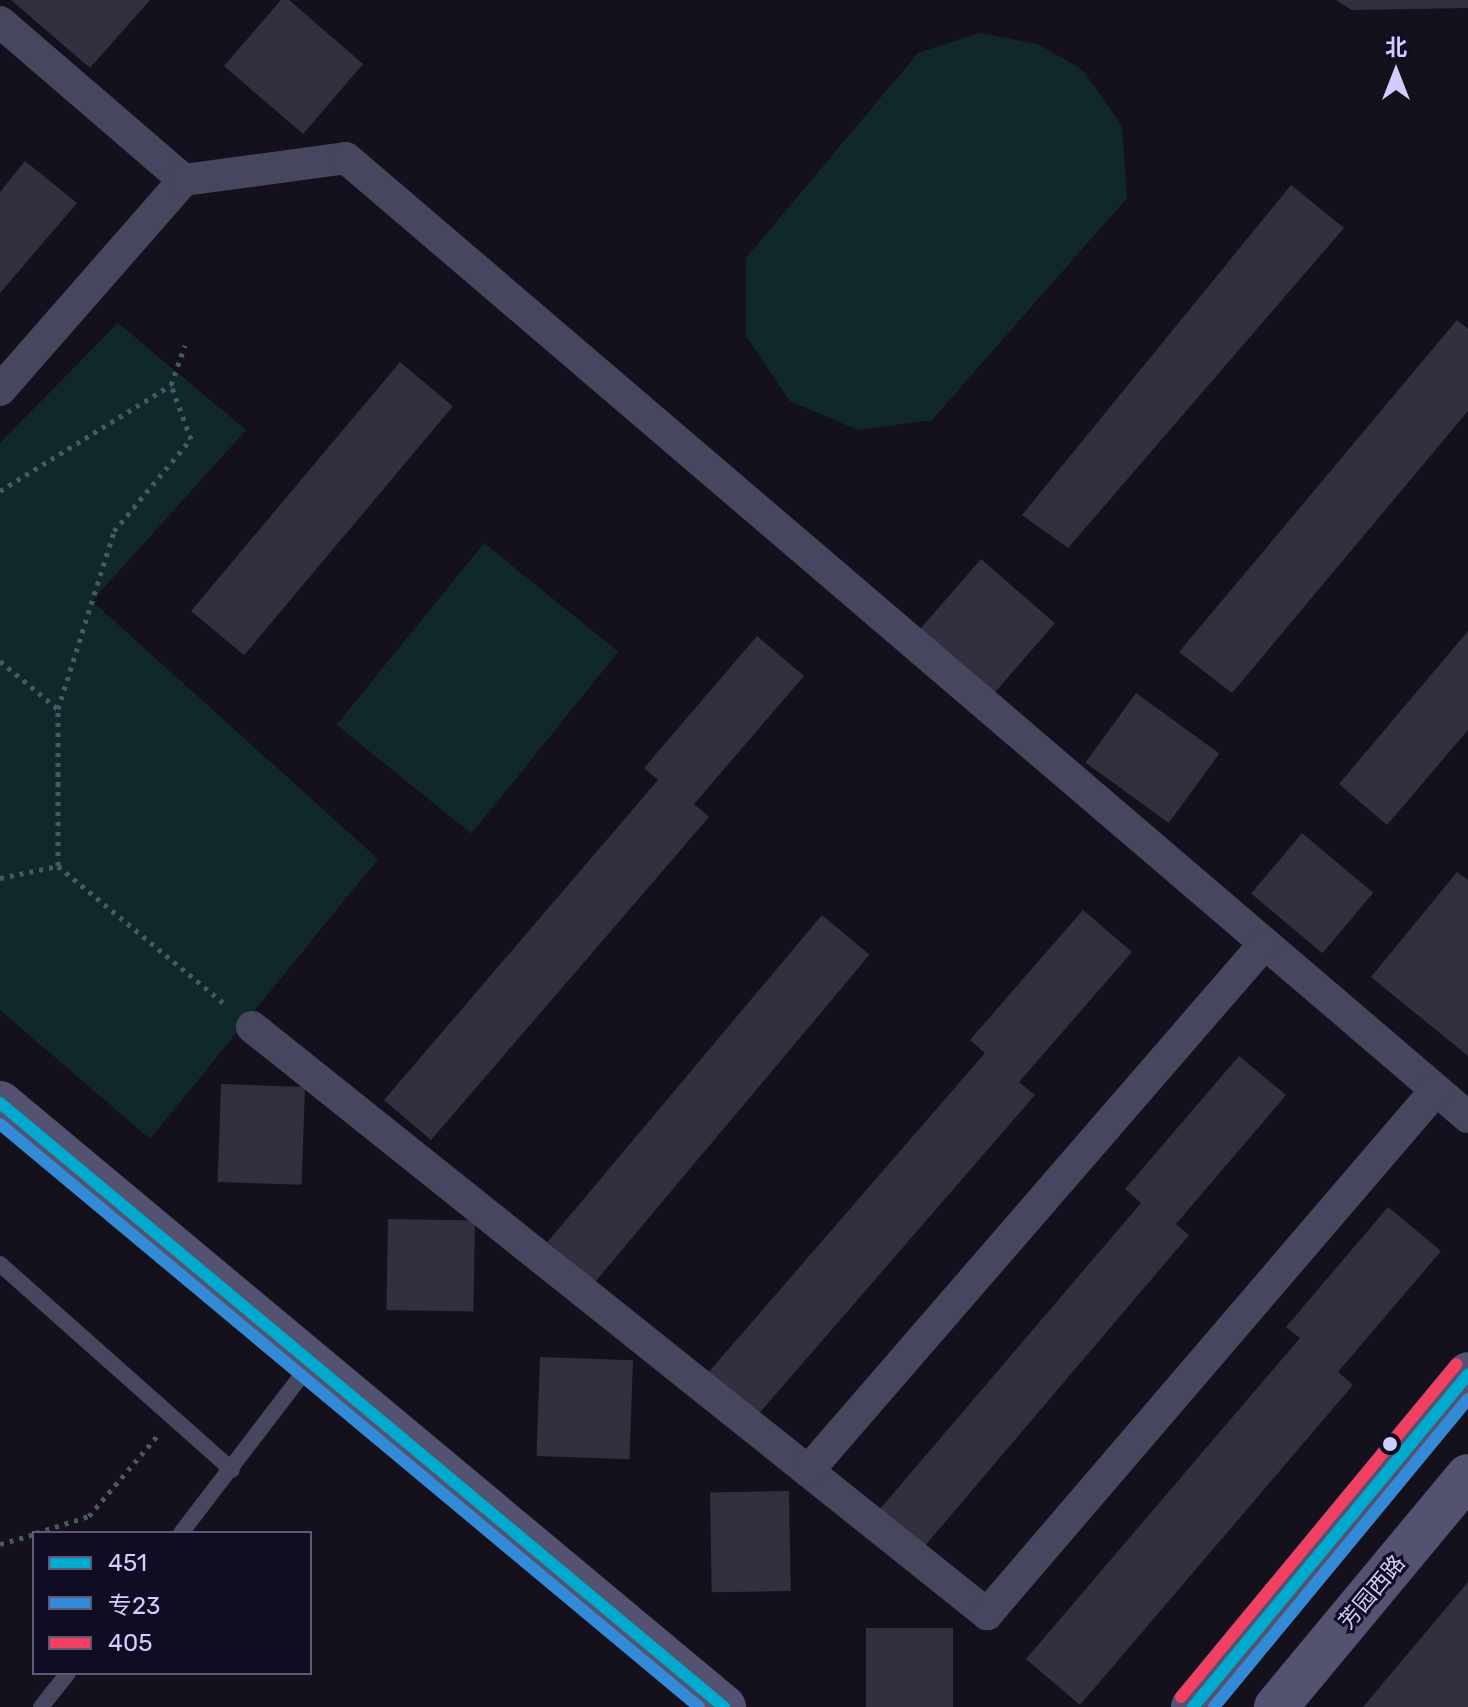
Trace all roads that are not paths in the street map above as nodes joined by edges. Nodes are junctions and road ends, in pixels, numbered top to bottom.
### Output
1 (0, 22) edge
2 (184, 180) junction
3 (0, 390) edge
4 (1265, 943) junction
5 (252, 1027) road end
6 (1436, 1090) junction
7 (0, 1103) edge
8 (1468, 1117) edge
9 (0, 1264) edge
10 (311, 1363) junction
11 (1468, 1374) edge
12 (232, 1470) junction
13 (808, 1471) junction
14 (1468, 1476) edge
15 (183, 1531) edge
16 (66, 1675) edge
17 (41, 1707) edge
18 (724, 1707) edge
19 (1193, 1707) edge
20 (1276, 1707) edge

1 - 2 street
2 - 3 street
2 - 4 street
4 - 6 street
4 - 13 street
5 - 13 street
6 - 8 street
6 - 13 street
7 - 10 main road
9 - 12 lane
10 - 12 lane
10 - 18 main road
11 - 19 main road
12 - 15 lane
14 - 20 main road, 芳园西路
16 - 17 lane

